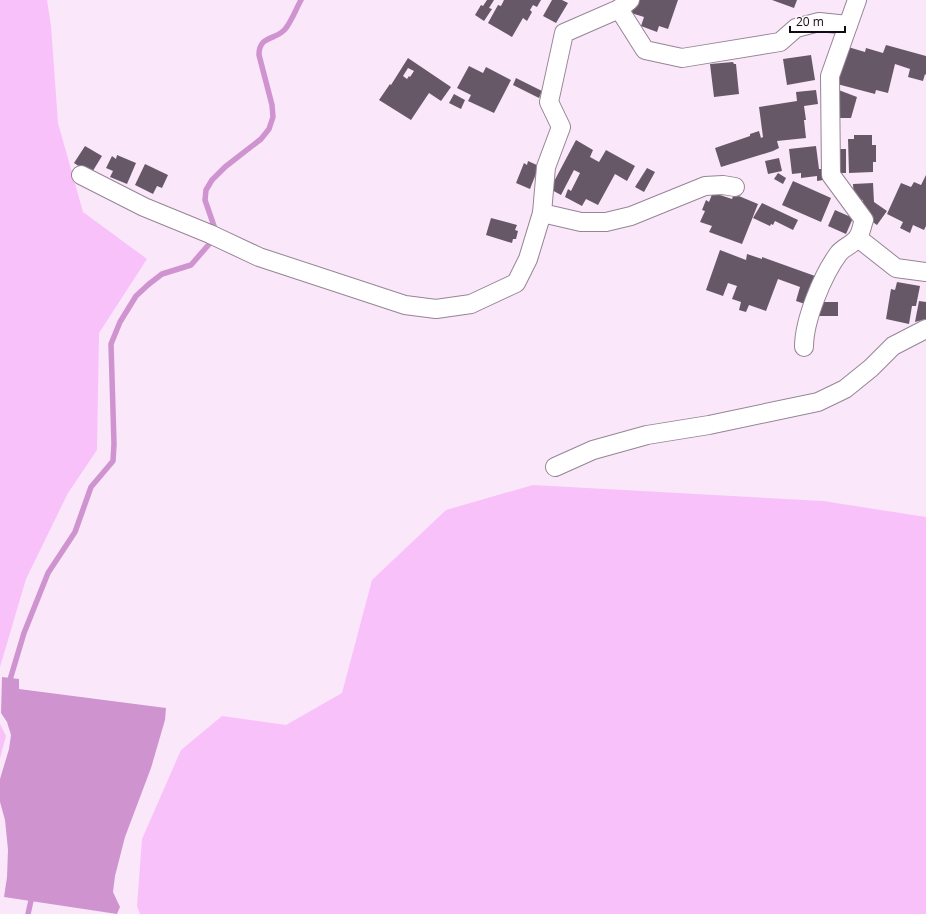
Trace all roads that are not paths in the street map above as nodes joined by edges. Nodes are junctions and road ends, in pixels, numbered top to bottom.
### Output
1 (856, 0) edge
2 (624, 4) edge
3 (848, 25) junction
4 (81, 175) dead end
5 (735, 188) dead end
6 (542, 213) junction
7 (858, 238) junction
8 (926, 272) edge
9 (926, 329) edge
10 (804, 347) dead end
11 (555, 467) dead end

1 - 3 street
2 - 3 street
2 - 6 street
3 - 7 street
4 - 6 street
5 - 6 street
7 - 8 street
7 - 10 street
9 - 11 street

